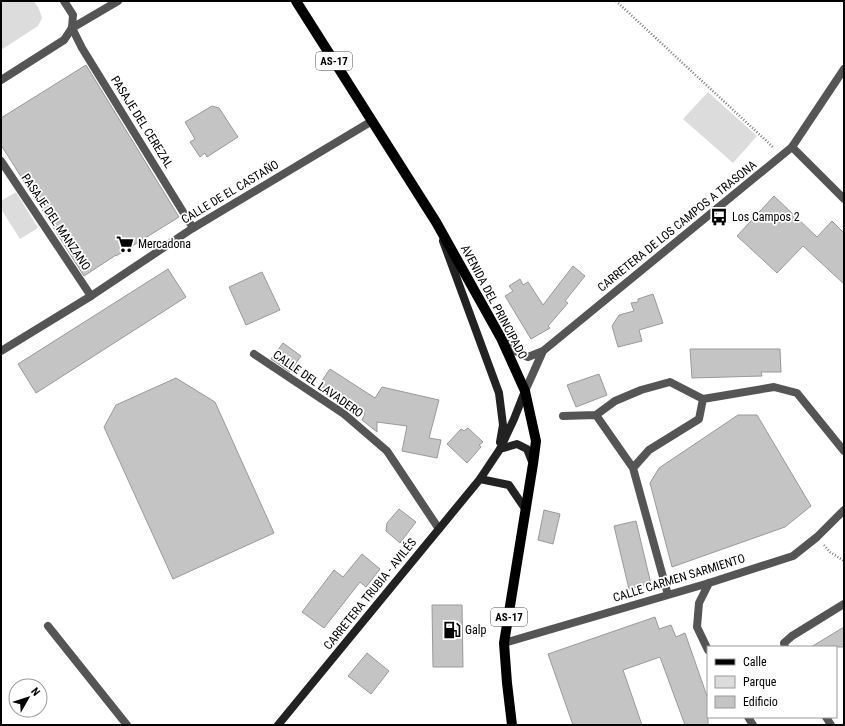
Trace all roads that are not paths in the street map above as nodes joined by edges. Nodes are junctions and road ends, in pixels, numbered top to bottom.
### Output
1 (64, 1) edge
2 (118, 1) edge
3 (296, 1) edge
4 (72, 28) junction
5 (844, 69) edge
6 (1, 80) edge
7 (372, 121) junction
8 (792, 147) junction
9 (1, 161) edge
10 (844, 199) edge
11 (436, 222) junction
12 (193, 228) junction
13 (91, 296) junction
14 (501, 338) junction
15 (1, 351) edge
16 (544, 351) junction
17 (254, 354) dead end
18 (525, 391) junction
19 (703, 399) junction
20 (563, 416) dead end
21 (596, 416) junction
22 (500, 449) junction
23 (844, 451) edge
24 (534, 464) junction
25 (633, 468) junction
26 (480, 479) junction
27 (526, 510) junction
28 (844, 510) edge
29 (439, 529) junction
30 (709, 583) junction
31 (668, 595) junction
32 (844, 604) edge
33 (48, 626) dead end
34 (504, 643) junction
35 (785, 646) edge
36 (707, 648) edge
37 (127, 725) edge
38 (278, 725) edge
39 (512, 725) edge

1 - 4 street, PASAJE DEL CEREZAL
2 - 4 street
3 - 7 main road, AVENIDA DEL PRINCIPADO / AS-17
4 - 6 street
4 - 12 street, PASAJE DEL CEREZAL
5 - 8 street, CARRETERA DE LOS CAMPOS A TRASONA
7 - 11 main road, AVENIDA DEL PRINCIPADO / AS-17
7 - 12 street, CALLE DE EL CASTAÑO
8 - 10 street
8 - 16 street, CARRETERA DE LOS CAMPOS A TRASONA
9 - 13 street, PASAJE DEL MANZANO
11 - 14 main road, AVENIDA DEL PRINCIPADO / AS-17
11 - 22 main road
12 - 13 street, CALLE DE EL CASTAÑO
13 - 15 street, CALLE DE EL CASTAÑO
14 - 16 street, CARRETERA DE LOS CAMPOS A TRASONA
14 - 18 main road, AVENIDA DEL PRINCIPADO / AS-17
16 - 18 street
17 - 29 street, CALLE DEL LAVADERO
18 - 22 main road, CARRETERA TRUBIA - AVILÉS
18 - 24 main road, AVENIDA DEL PRINCIPADO / AS-17
19 - 21 street
19 - 23 street
19 - 25 street
20 - 21 street
21 - 25 street
22 - 24 main road
22 - 26 main road, CARRETERA TRUBIA - AVILÉS
24 - 27 main road, AVENIDA DEL PRINCIPADO / AS-17
25 - 31 street
26 - 27 main road
26 - 29 main road, CARRETERA TRUBIA - AVILÉS
27 - 34 main road, AVENIDA DEL PRINCIPADO / AS-17
28 - 30 street, CALLE CARMEN SARMIENTO
29 - 38 main road, CARRETERA TRUBIA - AVILÉS
30 - 31 street, CALLE CARMEN SARMIENTO
30 - 36 street
31 - 34 street, CALLE CARMEN SARMIENTO
32 - 35 street
33 - 37 street
34 - 39 main road, AVENIDA DEL PRINCIPADO / AS-17

